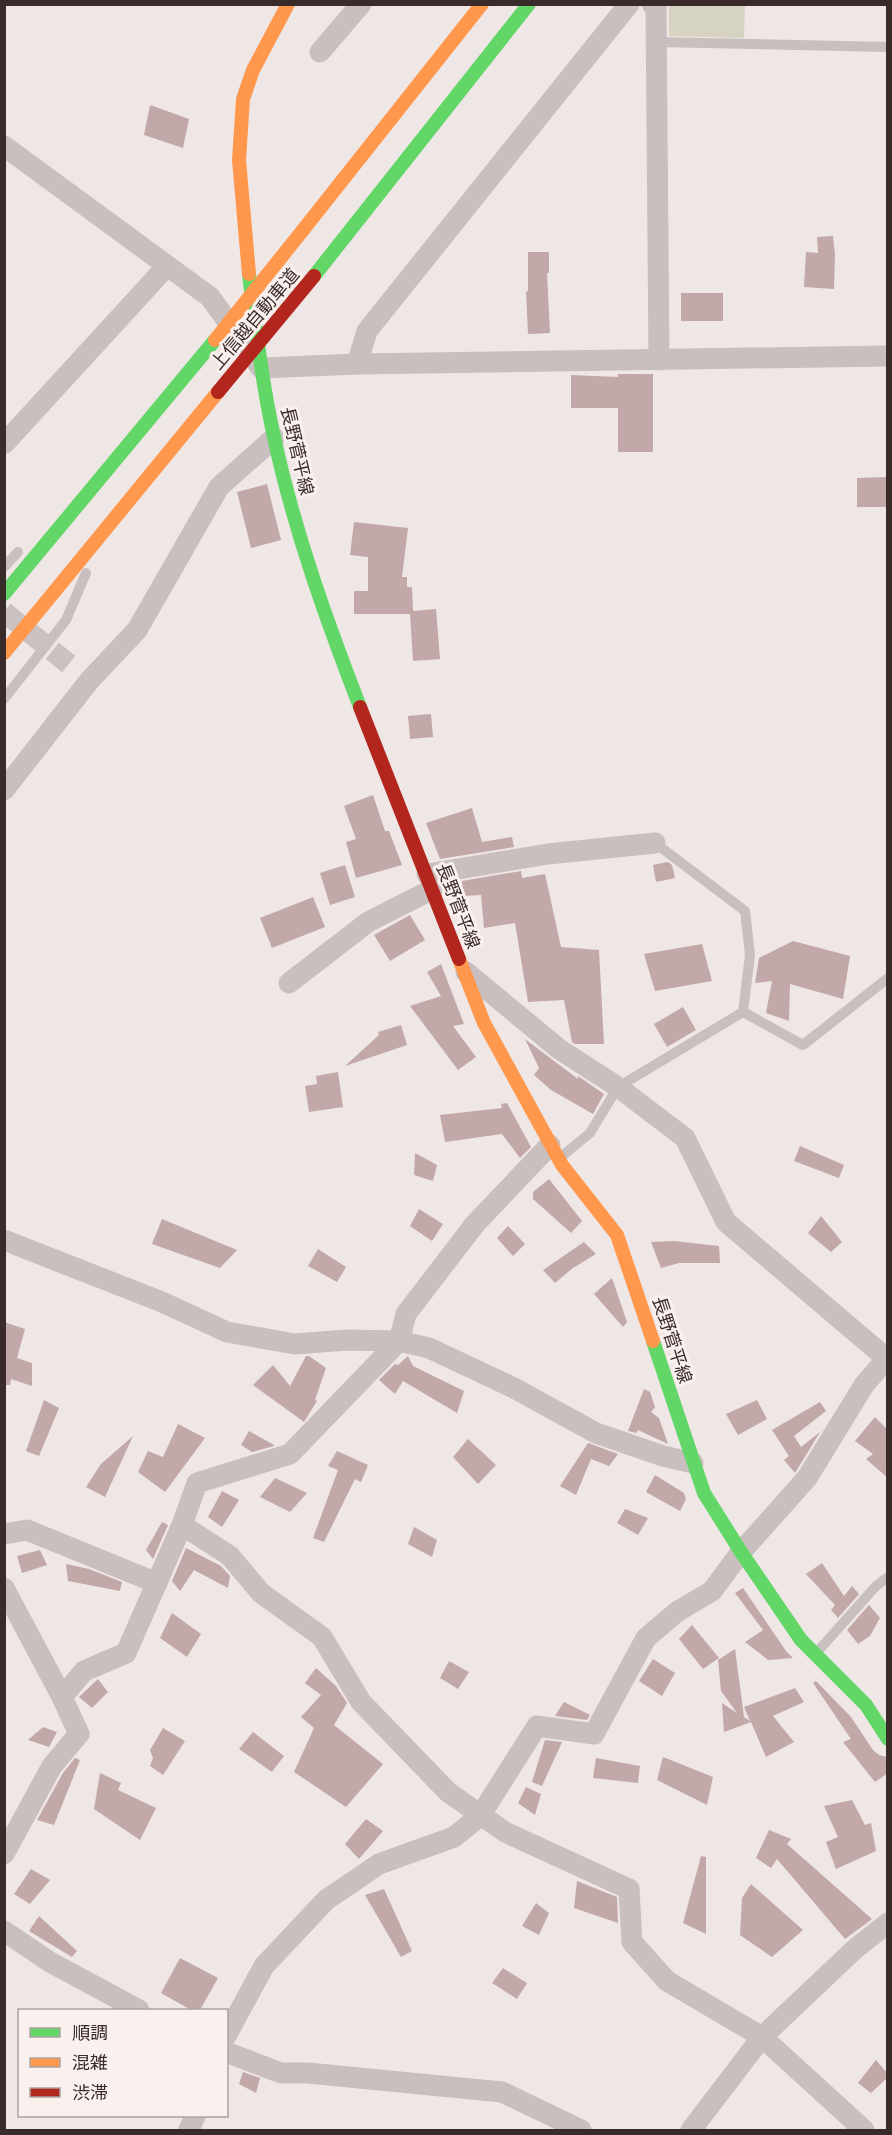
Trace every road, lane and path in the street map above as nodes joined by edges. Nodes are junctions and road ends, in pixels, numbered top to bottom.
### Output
1 (288, 4) edge
2 (361, 4) edge
3 (482, 4) edge
4 (529, 4) edge
5 (629, 4) edge
6 (652, 4) edge
7 (656, 42) junction
8 (888, 48) edge
9 (320, 52) dead end
10 (4, 146) edge
11 (167, 266) junction
12 (888, 356) edge
13 (659, 360) junction
14 (357, 364) junction
15 (261, 368) junction
16 (274, 438) junction
17 (4, 444) edge
18 (92, 489) junction
19 (47, 526) dead end
20 (105, 529) junction
21 (23, 547) dead end
22 (4, 567) edge
23 (4, 594) edge
24 (4, 652) edge
25 (4, 699) edge
26 (4, 790) edge
27 (655, 843) joint
28 (430, 882) junction
29 (464, 969) junction
30 (888, 978) edge
31 (289, 983) dead end
32 (743, 1012) junction
33 (618, 1087) junction
34 (554, 1152) junction
35 (4, 1240) edge
36 (399, 1341) junction
37 (887, 1357) edge
38 (693, 1463) junction
39 (182, 1525) junction
40 (4, 1534) edge
41 (741, 1552) junction
42 (888, 1577) edge
43 (157, 1583) junction
44 (4, 1588) edge
45 (815, 1654) junction
46 (62, 1697) junction
47 (888, 1739) edge
48 (480, 1815) junction
49 (4, 1854) edge
50 (888, 1923) edge
51 (4, 1931) edge
52 (137, 2009) edge
53 (228, 2032) edge
54 (762, 2037) junction
55 (228, 2053) edge
56 (581, 2130) edge
57 (691, 2130) edge
58 (864, 2130) edge

1 - 15 main road, 長野菅平線
2 - 9 street
3 - 18 main road, 上信越自動車道, bridge
4 - 20 main road, 上信越自動車道, bridge
5 - 14 street
6 - 7 street
7 - 8 lane
7 - 13 street
10 - 11 street
11 - 15 street
11 - 17 street
12 - 13 street
13 - 14 street
14 - 15 street
15 - 16 main road, 長野菅平線
16 - 26 street
16 - 28 main road, 長野菅平線
18 - 19 lane
18 - 23 main road, 上信越自動車道
20 - 24 main road, 上信越自動車道
20 - 25 lane
21 - 22 lane
27 - 28 street
27 - 32 lane
28 - 29 main road, 長野菅平線
28 - 31 street
29 - 33 street
29 - 34 main road, 長野菅平線
30 - 32 lane
32 - 33 lane
33 - 34 lane
33 - 37 street
34 - 36 street
34 - 38 main road, 長野菅平線
35 - 36 street
36 - 38 street
36 - 39 street
37 - 41 street
38 - 41 main road, 長野菅平線
39 - 43 street
39 - 48 street
40 - 43 street
41 - 45 main road, 長野菅平線
41 - 48 street
42 - 45 lane
43 - 46 street
44 - 46 street
45 - 47 main road, 長野菅平線
46 - 49 street
48 - 53 street
48 - 54 street
50 - 54 street
51 - 52 street
54 - 57 street
54 - 58 street
55 - 56 street

